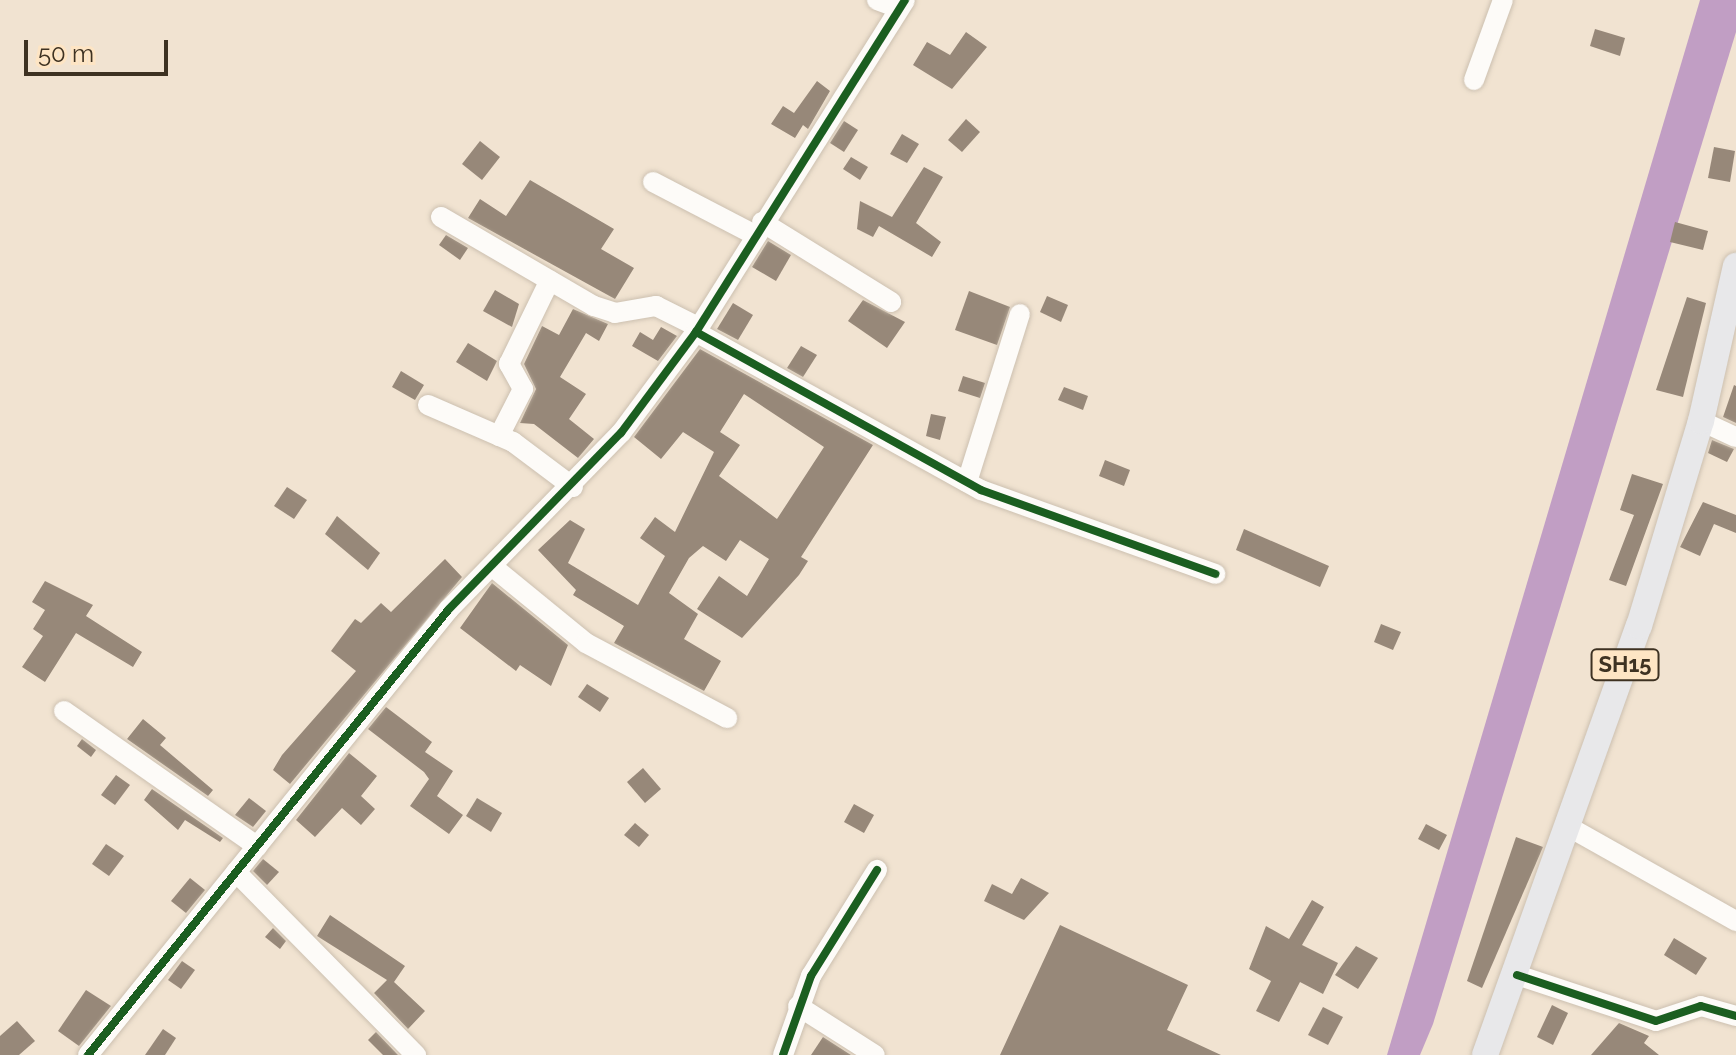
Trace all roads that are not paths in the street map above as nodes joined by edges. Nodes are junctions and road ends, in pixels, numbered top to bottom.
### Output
1 (1503, 0) edge
2 (893, 2) edge
3 (1474, 80) dead end
4 (653, 182) dead end
5 (441, 217) dead end
6 (758, 229) junction
7 (1736, 266) edge
8 (550, 280) junction
9 (891, 302) dead end
10 (1020, 314) dead end
11 (697, 330) junction
12 (428, 405) dead end
13 (1701, 421) junction
14 (499, 436) junction
15 (1736, 437) edge
16 (967, 482) junction
17 (573, 487) junction
18 (493, 567) junction
19 (1215, 574) dead end
20 (64, 711) dead end
21 (727, 718) dead end
22 (1569, 827) junction
23 (257, 846) junction
24 (877, 870) dead end
25 (236, 872) junction
26 (1736, 921) edge
27 (1517, 975) junction
28 (798, 1006) junction
29 (1736, 1016) edge
30 (88, 1055) edge
31 (416, 1055) edge
32 (783, 1055) edge
33 (875, 1055) edge
34 (1485, 1055) edge

1 - 3 street
2 - 6 street
4 - 6 street
5 - 8 street
6 - 9 street
6 - 11 street
7 - 13 main road, SH15
8 - 11 street
8 - 14 street
10 - 16 street
11 - 16 street
11 - 17 street
12 - 14 street
13 - 15 street
13 - 22 main road, SH15
14 - 17 street
16 - 19 street
17 - 18 street
18 - 21 street
18 - 23 street
20 - 23 street
22 - 26 street
22 - 27 main road, SH15
23 - 25 street
24 - 28 street
25 - 30 street
25 - 31 street
27 - 29 street
27 - 34 main road, SH15
28 - 32 street
28 - 33 street

